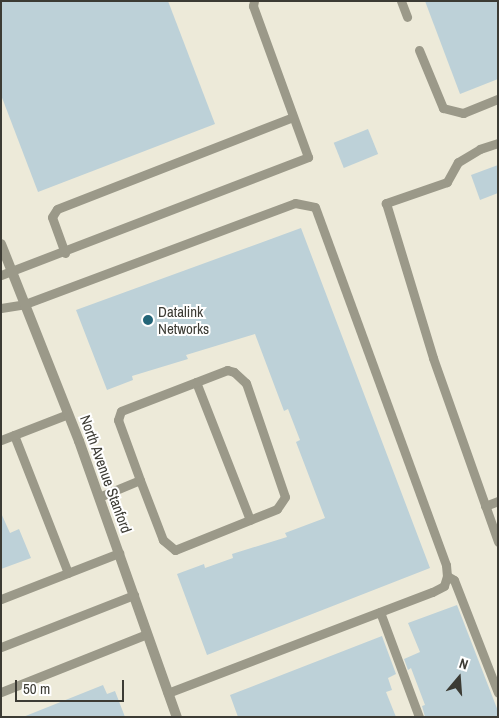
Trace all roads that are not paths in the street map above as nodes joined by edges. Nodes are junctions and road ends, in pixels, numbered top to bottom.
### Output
1 (254, 1) edge
2 (401, 1) edge
3 (407, 17) dead end
4 (419, 50) dead end
5 (498, 99) edge
6 (293, 118) junction
7 (498, 144) edge
8 (1, 244) edge
9 (65, 252) junction
10 (13, 273) junction
11 (1, 275) edge
12 (25, 304) junction
13 (1, 308) edge
14 (196, 382) junction
15 (68, 414) junction
16 (14, 435) junction
17 (1, 440) edge
18 (140, 480) junction
19 (99, 497) junction
20 (498, 501) edge
21 (485, 506) junction
22 (250, 520) junction
23 (498, 542) edge
24 (119, 554) junction
25 (68, 573) junction
26 (447, 576) junction
27 (134, 595) junction
28 (1, 599) edge
29 (380, 612) junction
30 (147, 634) junction
31 (1, 647) edge
32 (1, 692) edge
33 (168, 693) junction
34 (498, 693) edge
35 (177, 717) edge
36 (419, 717) edge

1 - 6 lane
2 - 3 lane
4 - 5 lane
6 - 9 lane
6 - 9 lane
7 - 21 lane
8 - 10 street, North Avenue Stanford
9 - 10 lane
10 - 11 lane
10 - 12 street, North Avenue Stanford
12 - 13 lane
12 - 15 street, North Avenue Stanford
12 - 26 lane
14 - 18 lane
14 - 22 lane
14 - 22 lane
15 - 16 lane
15 - 19 street, North Avenue Stanford
16 - 17 lane
16 - 25 lane
18 - 19 lane
18 - 22 lane
19 - 24 street, North Avenue Stanford
20 - 21 lane
21 - 23 lane
24 - 25 lane
24 - 27 street, North Avenue Stanford
25 - 28 lane
26 - 29 lane
26 - 34 lane
27 - 30 street, North Avenue Stanford
27 - 31 lane
29 - 33 lane
29 - 36 lane
30 - 32 lane
30 - 33 street, North Avenue Stanford
33 - 35 street, North Avenue Stanford

